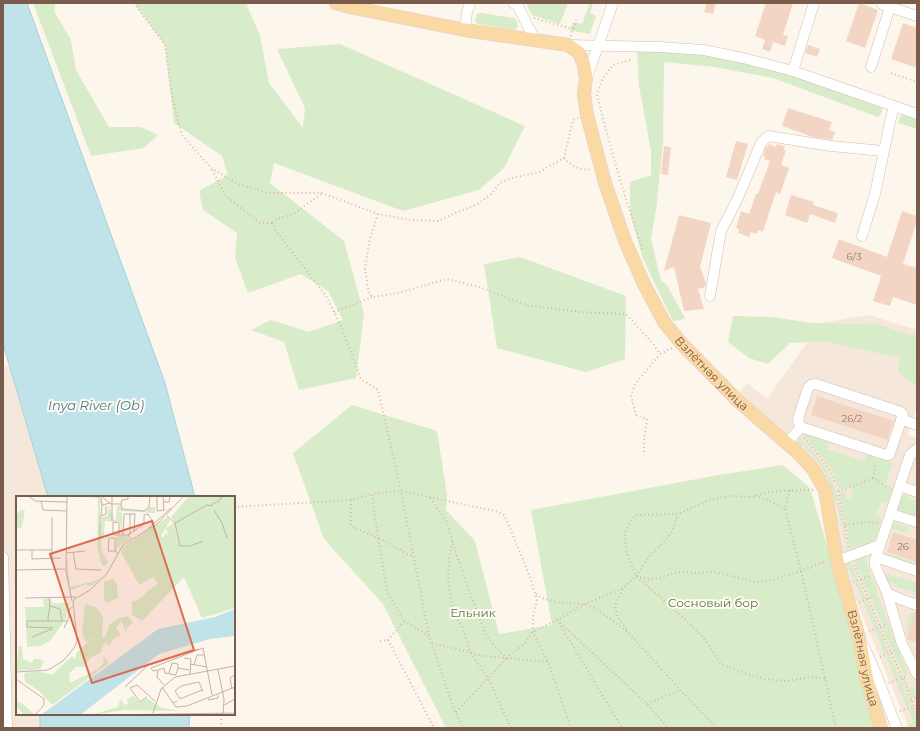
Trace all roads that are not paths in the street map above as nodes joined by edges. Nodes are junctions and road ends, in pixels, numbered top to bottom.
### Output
1 (336, 3) edge
2 (470, 3) edge
3 (513, 3) edge
4 (613, 3) edge
5 (814, 3) edge
6 (886, 5) edge
7 (917, 16) edge
8 (465, 30) junction
9 (536, 40) junction
10 (570, 41) junction
11 (598, 46) junction
12 (871, 67) dead end
13 (793, 71) junction
14 (586, 78) junction
15 (894, 106) junction
16 (917, 114) edge
17 (884, 151) junction
18 (862, 236) dead end
19 (710, 296) dead end
20 (901, 419) junction
21 (917, 425) edge
22 (799, 429) junction
23 (787, 443) junction
24 (917, 449) edge
25 (899, 490) junction
26 (917, 492) edge
27 (889, 519) junction
28 (917, 522) edge
29 (880, 545) junction
30 (3, 557) edge
31 (876, 557) junction
32 (837, 559) junction
33 (917, 570) edge
34 (887, 593) junction
35 (917, 605) edge
36 (858, 636) junction
37 (916, 674) edge
38 (7, 728) edge
39 (881, 728) edge
40 (897, 728) edge

1 - 8 main road
2 - 8 street
3 - 9 street
4 - 11 street, Взлётная улица
5 - 13 street
6 - 7 street
6 - 12 street
8 - 9 main road
9 - 10 main road
10 - 11 street
10 - 14 main road
11 - 13 street
11 - 14 street, Взлётная улица
13 - 15 street
14 - 23 main road, Взлётная улица
15 - 16 street
15 - 17 street
17 - 18 street
17 - 19 street
20 - 21 street
20 - 22 street
20 - 22 street
22 - 23 street
23 - 32 main road, Взлётная улица
24 - 25 street
25 - 26 street
25 - 27 street
27 - 28 street
27 - 29 street
29 - 31 street
29 - 32 street
30 - 38 street
31 - 33 street
31 - 34 street
32 - 36 main road, Взлётная улица
34 - 35 street
34 - 37 street
36 - 39 main road, Взлётная улица
36 - 40 street

